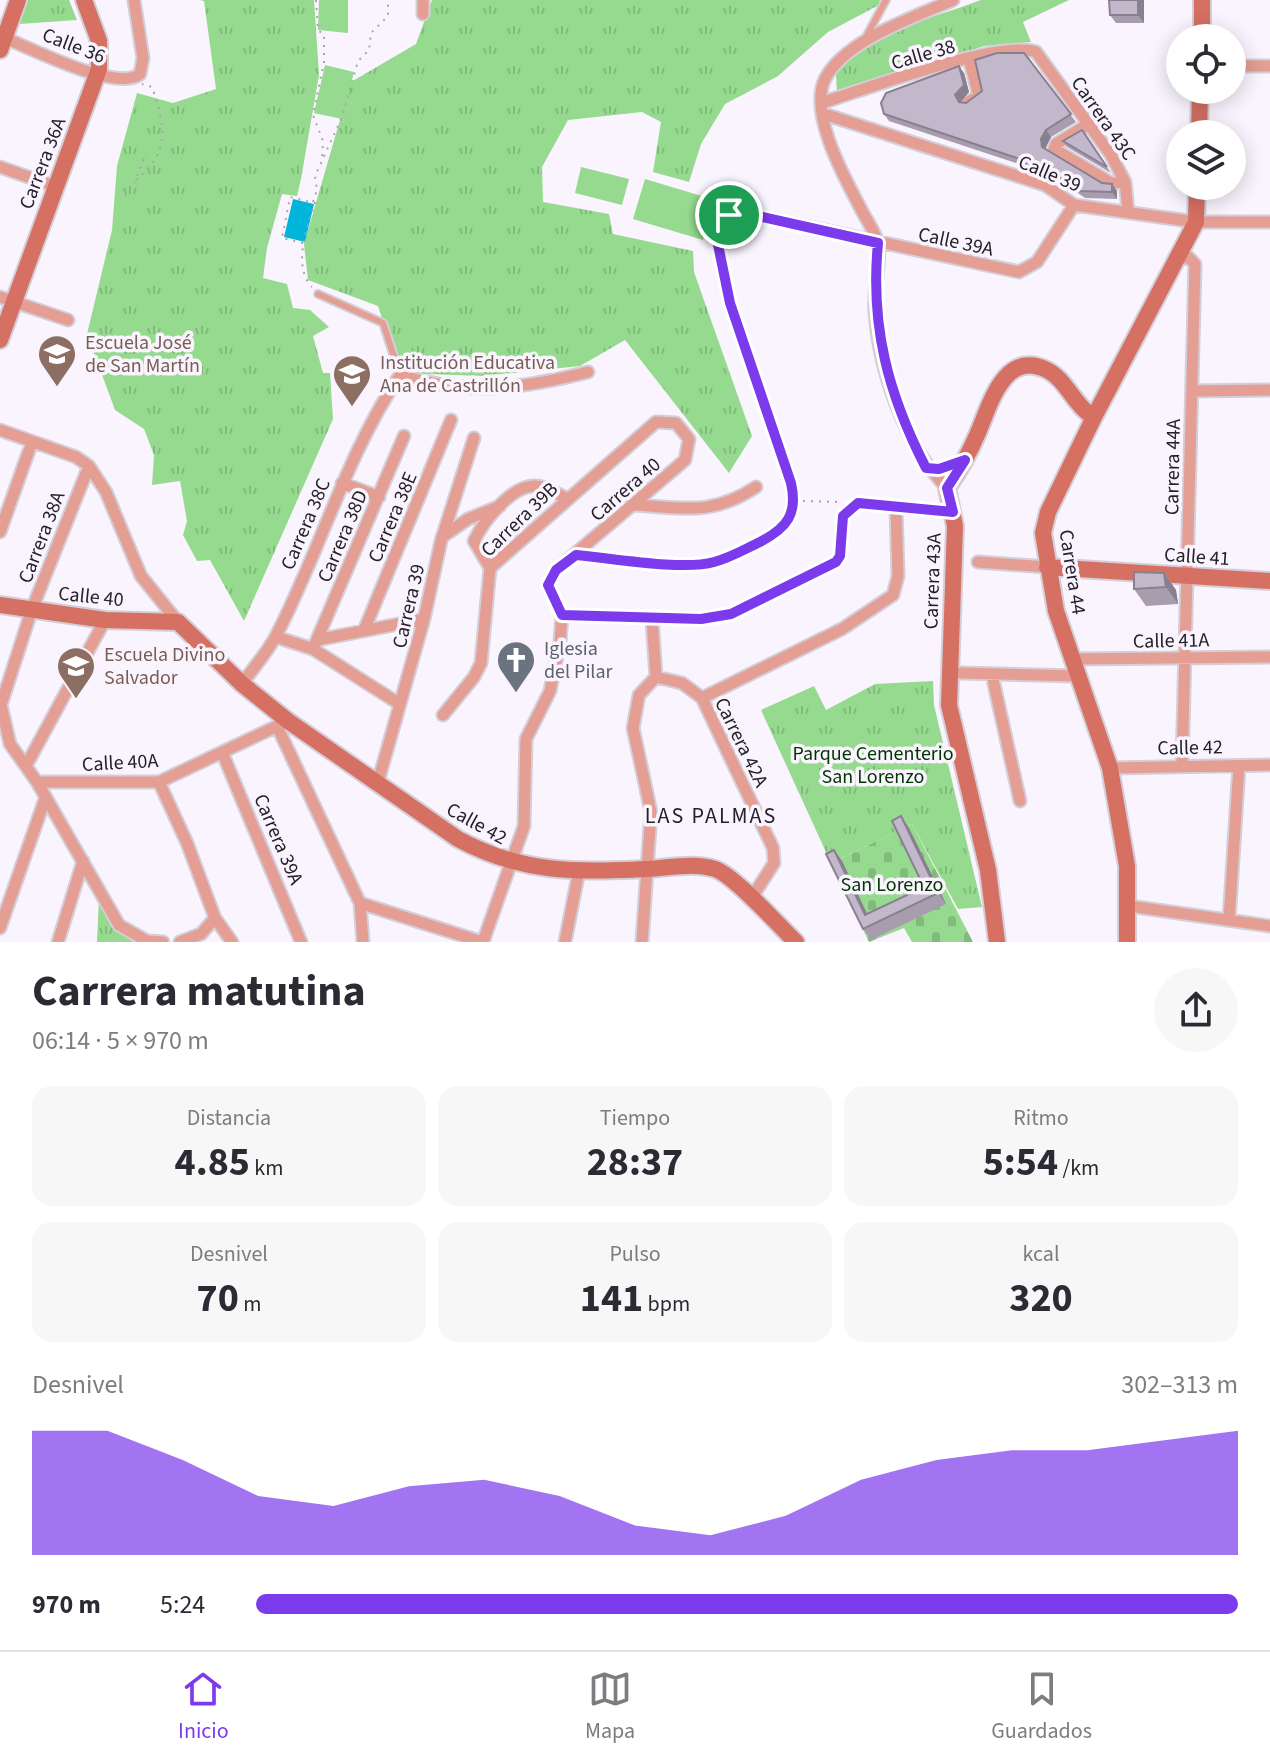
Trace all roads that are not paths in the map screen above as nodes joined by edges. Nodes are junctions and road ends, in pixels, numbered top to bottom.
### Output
1 (18, 0) edge
2 (84, 0) edge
3 (134, 0) edge
4 (423, 0) edge
5 (886, 0) edge
6 (953, 0) edge
7 (1202, 0) edge
8 (423, 14) dead end
9 (1202, 24) edge
10 (2, 42) edge
11 (862, 44) junction
12 (1036, 52) joint
13 (969, 59) junction
14 (1246, 66) edge
15 (1270, 66) edge
16 (97, 74) junction
17 (968, 102) edge
18 (823, 108) junction
19 (1087, 125) junction
20 (0, 167) edge
21 (1125, 182) junction
22 (54, 186) junction
23 (1197, 200) edge
24 (1074, 205) junction
25 (1128, 210) junction
26 (1196, 222) junction
27 (1270, 222) edge
28 (878, 243) junction
29 (1176, 260) junction
30 (317, 292) road end
31 (6, 299) edge
32 (68, 320) dead end
33 (0, 340) edge
34 (588, 372) dead end
35 (400, 375) junction
36 (1270, 390) edge
37 (1192, 391) junction
38 (1094, 417) junction
39 (451, 420) dead end
40 (656, 422) joint
41 (0, 430) edge
42 (404, 436) dead end
43 (474, 438) dead end
44 (32, 442) junction
45 (965, 460) junction
46 (89, 466) junction
47 (926, 468) junction
48 (342, 483) junction
49 (756, 487) dead end
50 (947, 488) junction
51 (379, 497) junction
52 (566, 498) junction
53 (635, 505) junction
54 (501, 506) junction
55 (896, 507) junction
56 (953, 512) junction
57 (0, 532) edge
58 (442, 537) junction
59 (576, 555) junction
60 (978, 562) dead end
61 (1047, 567) junction
62 (490, 568) junction
63 (1187, 576) junction
64 (1270, 581) edge
65 (0, 605) edge
66 (32, 609) junction
67 (562, 615) junction
68 (424, 619) junction
69 (652, 619) junction
70 (105, 620) junction
71 (178, 622) junction
72 (365, 628) junction
73 (276, 637) junction
74 (315, 644) junction
75 (1270, 657) edge
76 (1185, 658) junction
77 (1072, 659) junction
78 (961, 673) dead end
79 (992, 675) junction
80 (1077, 676) junction
81 (656, 677) junction
82 (242, 684) junction
83 (702, 698) junction
84 (398, 703) junction
85 (443, 715) dead end
86 (282, 724) junction
87 (222, 752) junction
88 (1270, 765) edge
89 (26, 766) junction
90 (1239, 766) junction
91 (1182, 767) junction
92 (1110, 768) junction
93 (37, 782) junction
94 (159, 782) junction
95 (378, 782) junction
96 (45, 799) junction
97 (1020, 801) dead end
98 (83, 861) junction
99 (513, 864) junction
100 (649, 869) junction
101 (579, 871) junction
102 (751, 899) junction
103 (360, 903) junction
104 (1129, 906) junction
105 (215, 918) junction
106 (1229, 920) junction
107 (1270, 926) edge
108 (0, 928) edge
109 (58, 942) edge
110 (163, 942) edge
111 (180, 942) edge
112 (232, 942) edge
113 (301, 942) edge
114 (363, 942) edge
115 (483, 942) edge
116 (565, 942) edge
117 (642, 942) edge
118 (796, 942) edge
119 (997, 942) edge
120 (1127, 942) edge

1 - 10 street
2 - 16 street, Carrera 36A
3 - 16 street, Calle 36
4 - 8 street
5 - 11 lane
6 - 11 street
7 - 9 street
10 - 16 street, Calle 36
11 - 18 street
12 - 13 street, Calle 38
12 - 19 street, Carrera 43C
13 - 17 street
13 - 18 street, Calle 38
14 - 15 street
16 - 22 street, Carrera 36A
18 - 24 street, Calle 39
18 - 28 street
19 - 21 street, Carrera 43C
19 - 21 street
20 - 22 street
21 - 25 street, Carrera 43C
22 - 31 street, Carrera 36A
23 - 26 street, Carrera 44
24 - 25 street, Calle 39
24 - 28 street, Calle 39A
25 - 26 street, Calle 39
26 - 27 street, Calle 39
26 - 29 street, Carrera 44
28 - 47 street
28 - 59 street, Calle 39A
29 - 37 street, Carrera 44A
29 - 38 street, Carrera 44
30 - 35 lane
31 - 32 street
31 - 33 street, Carrera 36A
34 - 35 street
35 - 48 street, Carrera 38C
36 - 37 street
37 - 63 street, Carrera 44A
38 - 45 street
38 - 61 street, Carrera 44
39 - 72 street, Carrera 38E
40 - 52 street, Carrera 39B
40 - 53 street, Carrera 40
41 - 44 street
42 - 51 street, Carrera 38D
43 - 58 street, Carrera 39
44 - 46 street
44 - 57 street
45 - 47 street
45 - 50 street
46 - 66 street, Carrera 38A
46 - 71 street
47 - 50 street
48 - 51 street
48 - 73 street, Carrera 38C
49 - 53 street
50 - 56 street, Carrera 43A
51 - 74 street, Carrera 38D
52 - 54 street
52 - 62 street, Carrera 39B
53 - 59 street, Carrera 40
54 - 58 street
54 - 62 street
55 - 56 street
55 - 69 street
55 - 83 street
56 - 119 street, Carrera 43A
58 - 68 street, Carrera 39
59 - 67 street, Carrera 40
60 - 61 street, Calle 41
61 - 63 street, Calle 41
61 - 77 street, Carrera 44
62 - 85 street, Carrera 39B
63 - 64 street, Calle 41
63 - 76 street, Carrera 44A
65 - 66 street, Calle 40
66 - 70 street, Calle 40
66 - 89 street, Carrera 38A
67 - 69 street
67 - 99 street, Carrera 40
68 - 72 street
68 - 84 street, Carrera 39
69 - 81 street
70 - 71 street, Calle 40
70 - 89 street
71 - 82 street, Calle 42
72 - 74 street
73 - 74 street
73 - 82 street, Carrera 38C
74 - 84 street
75 - 76 street, Calle 41A
76 - 77 street, Calle 41A
76 - 91 street, Carrera 44A
77 - 80 street, Carrera 44
78 - 79 street
79 - 80 street
79 - 97 street
80 - 92 street, Carrera 44
81 - 83 street, Carrera 42A
81 - 100 street
82 - 86 street, Calle 42
83 - 102 street, Carrera 42A
84 - 95 street, Carrera 39
86 - 87 street, Calle 40A
86 - 95 street, Calle 42
86 - 103 street
87 - 94 street, Calle 40A
87 - 113 street, Carrera 39A
88 - 90 street, Calle 42
89 - 93 street, Carrera 38A
90 - 91 street, Calle 42
90 - 106 street
91 - 92 street, Calle 42
92 - 104 street, Carrera 44
93 - 94 street, Calle 40A
93 - 96 street, Carrera 38A
94 - 105 street
95 - 99 street, Calle 42
96 - 98 street, Carrera 38A
96 - 108 street
98 - 109 street
98 - 110 street, Carrera 38A
99 - 101 street, Calle 42
99 - 115 street, Carrera 40
100 - 101 street, Calle 42
100 - 102 street, Calle 42
100 - 117 street
101 - 116 street
102 - 118 street, Calle 42
103 - 114 street
103 - 115 street
104 - 106 street
104 - 120 street, Carrera 44
105 - 111 street
105 - 112 street
106 - 107 street

